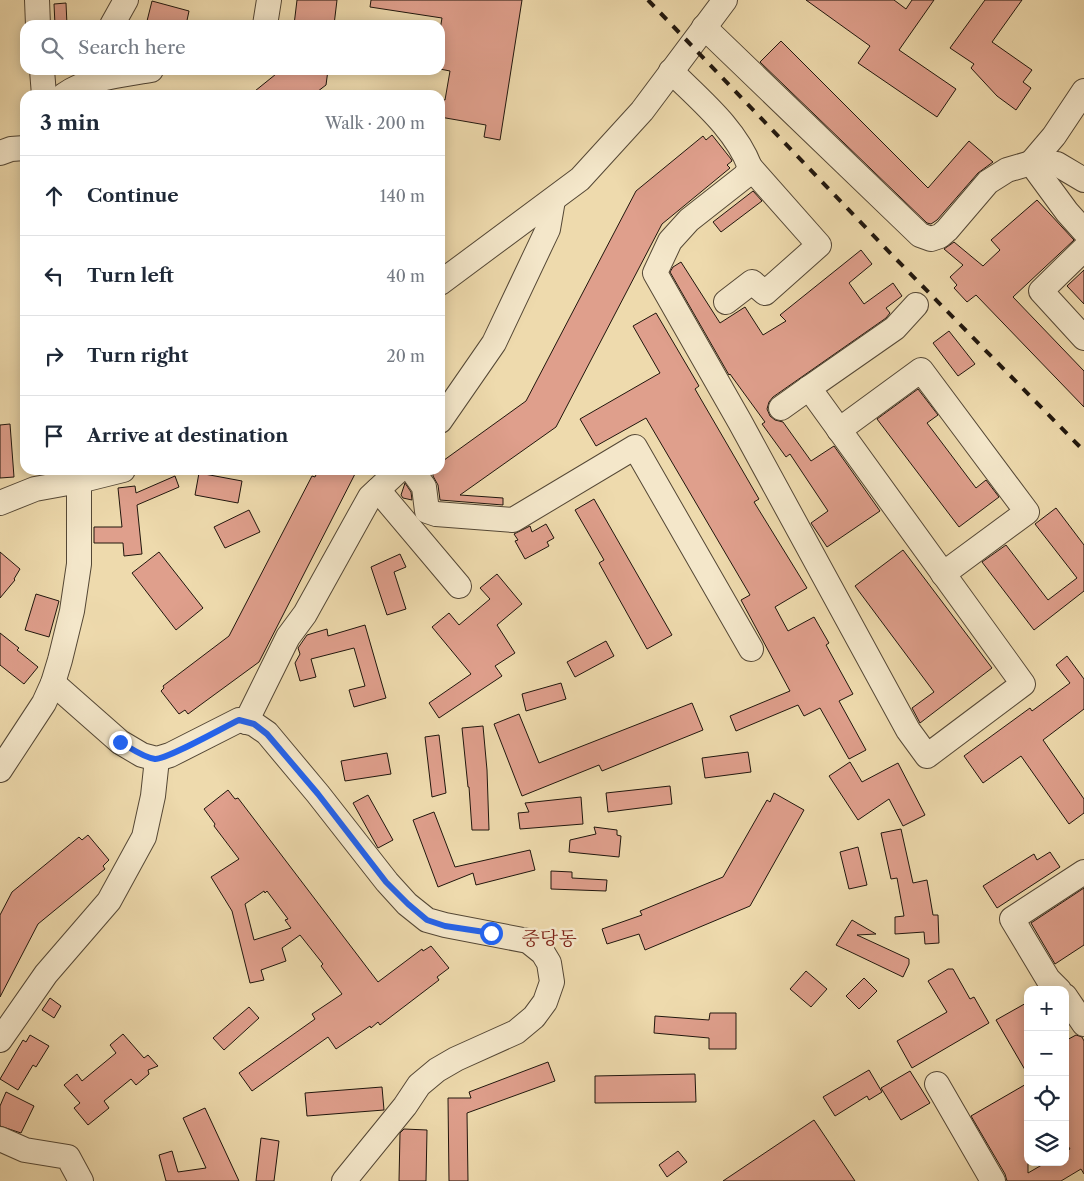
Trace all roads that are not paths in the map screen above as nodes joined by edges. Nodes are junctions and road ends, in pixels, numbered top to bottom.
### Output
1 (36, 0) edge
2 (126, 0) edge
3 (268, 0) edge
4 (725, 0) edge
5 (38, 20) edge
6 (115, 20) edge
7 (265, 20) edge
8 (704, 27) junction
9 (671, 71) junction
10 (42, 75) edge
11 (118, 75) edge
12 (92, 77) edge
13 (44, 90) edge
14 (71, 90) edge
15 (1084, 91) edge
16 (20, 148) edge
17 (0, 153) edge
18 (1031, 163) junction
19 (750, 167) junction
20 (1084, 180) edge
21 (553, 200) junction
22 (1084, 231) edge
23 (1084, 249) edge
24 (445, 279) edge
25 (726, 302) dead end
26 (916, 305) dead end
27 (1084, 338) edge
28 (809, 388) junction
29 (782, 408) dead end
30 (445, 414) edge
31 (839, 430) junction
32 (79, 475) edge
33 (394, 475) edge
34 (416, 475) edge
35 (378, 490) junction
36 (0, 503) edge
37 (943, 574) junction
38 (459, 586) dead end
39 (751, 649) dead end
40 (53, 683) junction
41 (246, 722) junction
42 (157, 759) junction
43 (0, 770) edge
44 (1084, 872) edge
45 (1055, 986) edge
46 (1069, 1002) edge
47 (1084, 1024) edge
48 (0, 1040) edge
49 (936, 1084) dead end
50 (0, 1140) edge
51 (81, 1181) edge
52 (344, 1181) edge
53 (993, 1181) edge

1 - 5 street
2 - 6 street
3 - 7 street
4 - 8 street
8 - 9 street
8 - 18 street
9 - 19 street
9 - 21 street
10 - 13 street
11 - 12 street
12 - 14 street
15 - 18 street
16 - 17 street
18 - 20 street
18 - 22 street
19 - 25 street
19 - 37 street
21 - 24 street
21 - 30 street
23 - 27 street
26 - 28 street
28 - 29 street
28 - 31 street
31 - 37 street
31 - 37 street
32 - 36 street
32 - 40 street
33 - 35 street
34 - 39 street
35 - 38 street
35 - 41 street
40 - 42 street
40 - 43 street
41 - 42 street
41 - 52 street
42 - 48 street
44 - 45 street
46 - 47 street
49 - 53 street
50 - 51 street

